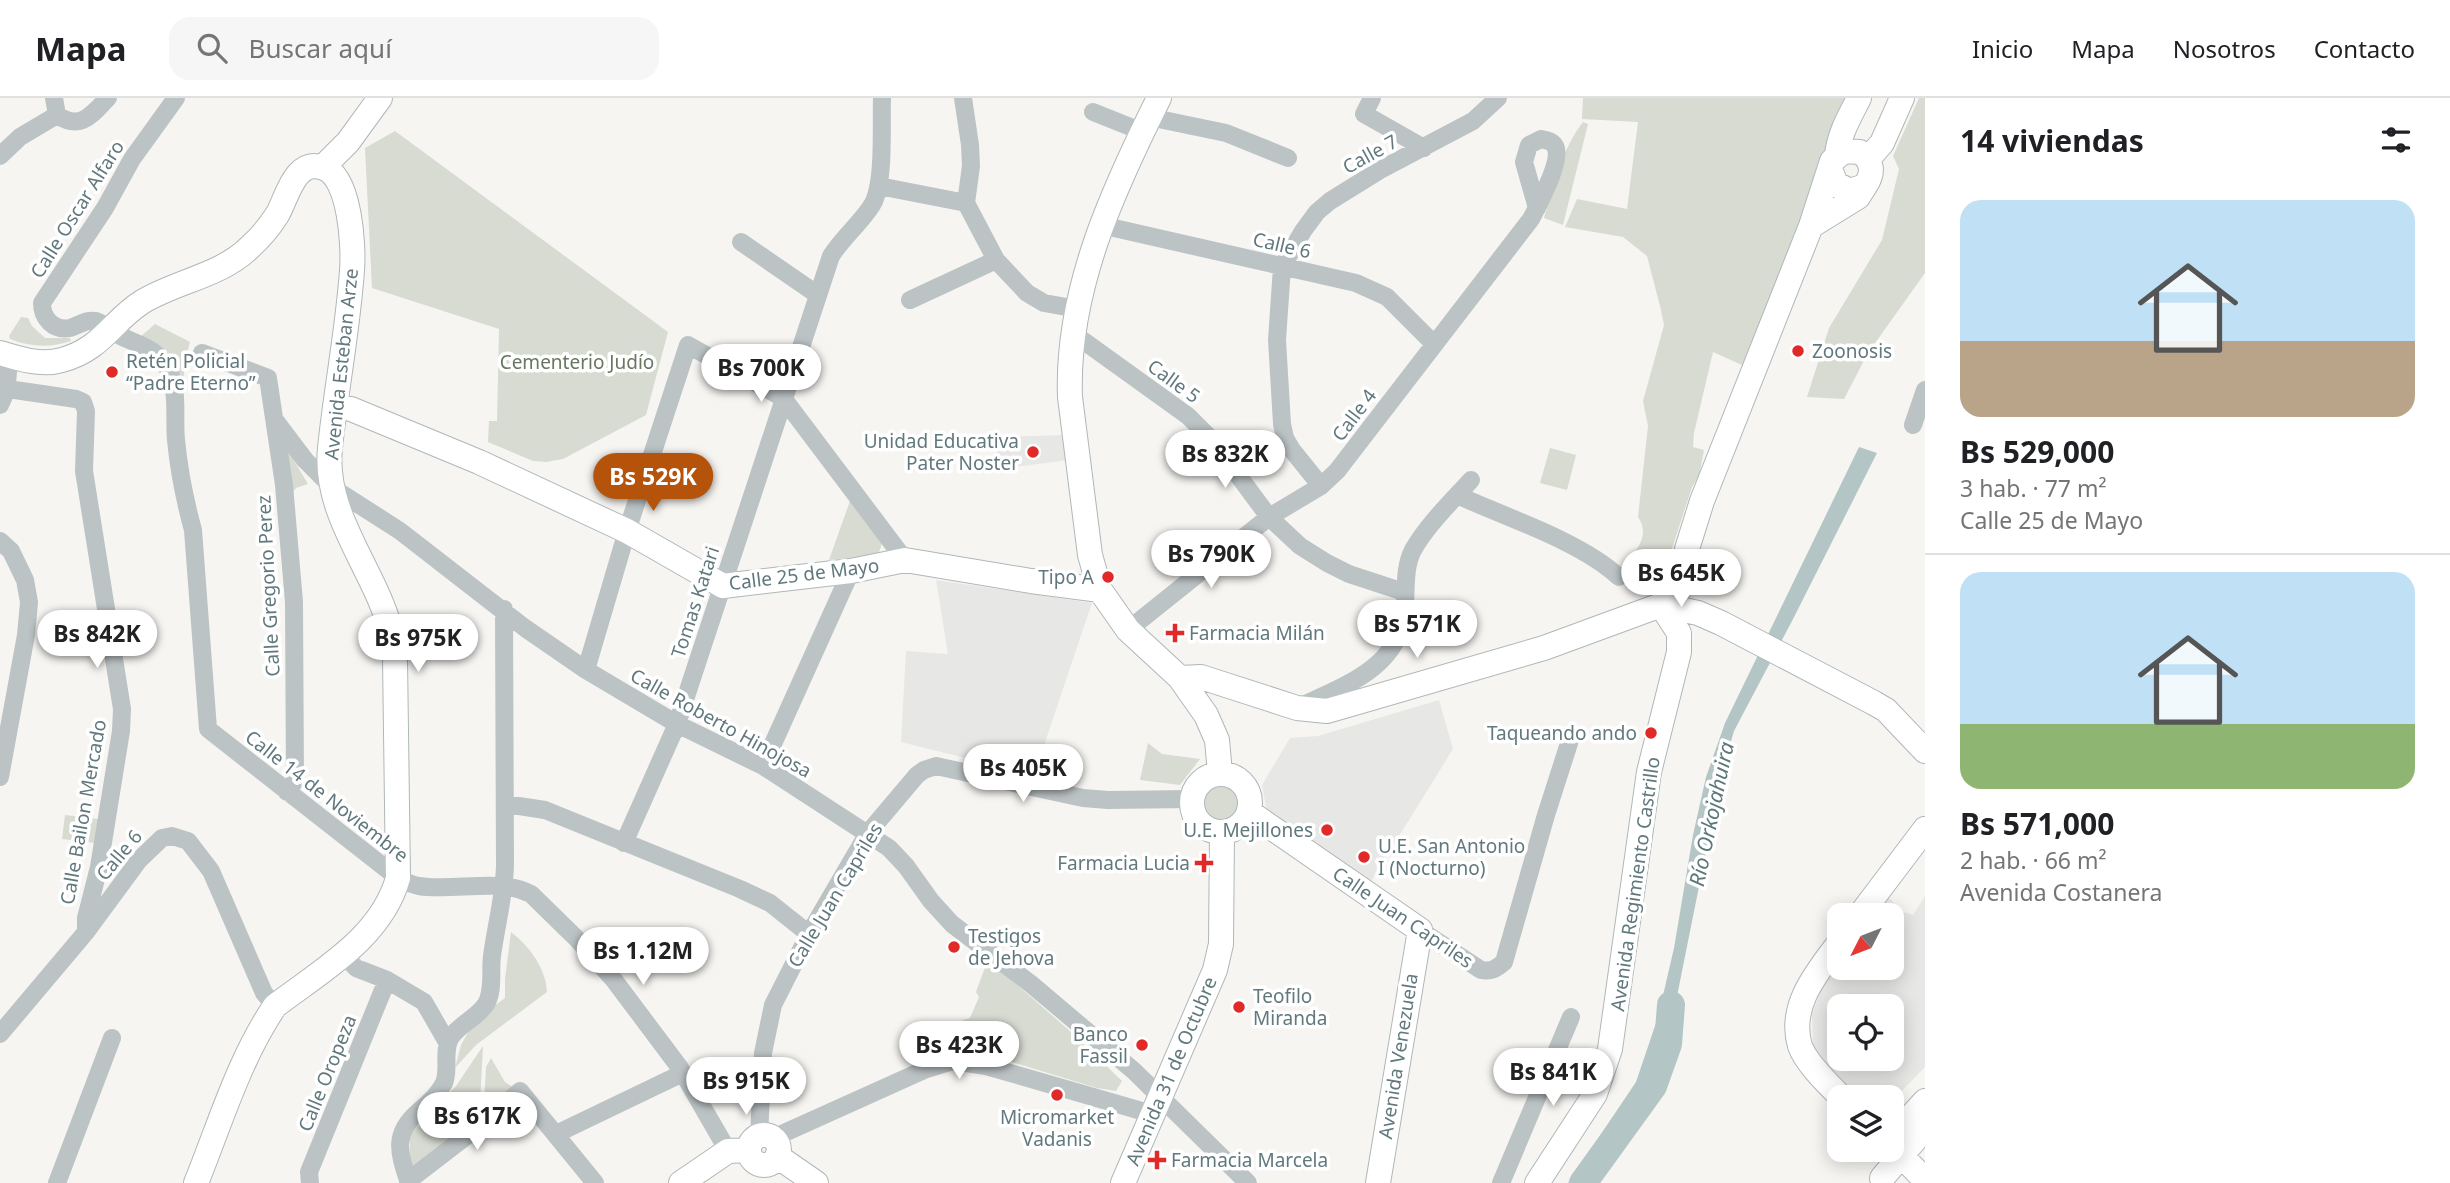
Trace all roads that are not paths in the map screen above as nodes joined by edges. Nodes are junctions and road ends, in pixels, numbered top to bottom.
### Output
1 (108, 98) edge
2 (176, 98) edge
3 (380, 98) edge
4 (882, 98) edge
5 (963, 98) edge
6 (1372, 98) edge
7 (1498, 98) edge
8 (1859, 98) edge
9 (1902, 98) edge
10 (55, 107) edge
11 (1093, 112) dead end
12 (1150, 116) edge
13 (1424, 148) junction
14 (0, 156) edge
15 (1288, 158) dead end
16 (1868, 159) junction
17 (1834, 162) junction
18 (323, 167) junction
19 (879, 186) junction
20 (1865, 186) junction
21 (966, 204) junction
22 (1537, 208) dead end
23 (1101, 225) junction
24 (1811, 226) junction
25 (741, 242) dead end
26 (996, 260) junction
27 (1282, 267) junction
28 (818, 295) junction
29 (910, 300) dead end
30 (1078, 309) junction
31 (111, 331) junction
32 (1073, 334) junction
33 (1434, 344) junction
34 (202, 353) dead end
35 (5, 355) edge
36 (1925, 390) edge
37 (4, 397) edge
38 (783, 398) junction
39 (335, 406) junction
40 (274, 418) junction
41 (1913, 425) dead end
42 (1471, 480) dead end
43 (1321, 486) junction
44 (333, 488) junction
45 (1457, 495) junction
46 (1269, 517) junction
47 (627, 531) junction
48 (0, 541) edge
49 (905, 560) junction
50 (851, 571) junction
51 (1684, 571) junction
52 (1619, 578) dead end
53 (723, 586) junction
54 (1100, 590) junction
55 (1404, 592) junction
56 (1661, 605) junction
57 (504, 609) junction
58 (1723, 625) junction
59 (1128, 630) junction
60 (1679, 652) junction
61 (586, 670) junction
62 (1180, 678) junction
63 (1297, 708) junction
64 (677, 724) junction
65 (1571, 737) dead end
66 (1925, 751) edge
67 (763, 766) junction
68 (1220, 773) junction
69 (0, 777) edge
70 (287, 792) junction
71 (1192, 799) junction
72 (506, 804) junction
73 (1249, 812) junction
74 (1925, 829) edge
75 (1223, 832) junction
76 (868, 834) junction
77 (624, 844) junction
78 (398, 878) junction
79 (504, 887) junction
80 (1869, 903) edge
81 (1420, 930) junction
82 (86, 932) junction
83 (809, 934) junction
84 (343, 954) junction
85 (1827, 959) edge
86 (387, 980) junction
87 (275, 1006) junction
88 (1571, 1017) dead end
89 (0, 1034) edge
90 (112, 1038) dead end
91 (447, 1042) junction
92 (683, 1073) junction
93 (1830, 1085) edge
94 (1925, 1101) edge
95 (1156, 1105) junction
96 (1925, 1128) edge
97 (1904, 1131) edge
98 (556, 1135) junction
99 (1904, 1140) edge
100 (757, 1146) junction
101 (1904, 1158) edge
102 (1888, 1162) edge
103 (1881, 1180) edge
104 (1925, 1180) edge
105 (409, 1182) edge
106 (684, 1182) edge
107 (57, 1183) edge
108 (196, 1183) edge
109 (310, 1183) edge
110 (595, 1183) edge
111 (816, 1183) edge
112 (1123, 1183) edge
113 (1248, 1183) edge
114 (1378, 1183) edge
115 (1501, 1183) edge
116 (1536, 1183) edge

1 - 10 street
2 - 31 street, Calle Oscar Alfaro
3 - 18 main road
4 - 19 street, Tomas Katari
5 - 21 street
6 - 13 street
7 - 13 street, Calle 7
8 - 17 main road
9 - 16 main road
10 - 14 street
11 - 12 street
12 - 15 street
12 - 23 main road
13 - 27 street, Calle 7
16 - 17 main road
16 - 20 main road
17 - 20 main road
17 - 24 main road
18 - 31 main road
18 - 39 main road, Avenida Esteban Arze
19 - 21 street
19 - 28 street, Tomas Katari
20 - 24 main road
21 - 26 street
22 - 33 street, Calle 4
23 - 27 street, Calle 6
23 - 30 main road
24 - 51 main road
25 - 28 street
26 - 29 street
26 - 30 street
27 - 33 street, Calle 6
27 - 43 street
28 - 38 street, Tomas Katari
30 - 32 main road
31 - 35 main road
31 - 70 street, Calle 14 de Noviembre
32 - 46 street, Calle 5
32 - 54 main road
33 - 43 street, Calle 4
34 - 40 street, Calle Roberto Hinojosa
35 - 37 street
36 - 41 street
37 - 82 street, Calle Bailon Mercado
38 - 47 street
38 - 49 street
38 - 53 street, Tomas Katari
39 - 44 main road, Avenida Esteban Arze
39 - 47 main road, Calle 25 de Mayo
40 - 44 street, Calle Roberto Hinojosa
40 - 70 street, Calle Gregorio Perez
42 - 45 street
43 - 46 street, Calle 4
44 - 57 street, Calle Roberto Hinojosa
44 - 78 main road, Avenida Esteban Arze
45 - 52 street
45 - 55 street
46 - 55 street, Calle 5
46 - 59 street, Calle 4
47 - 53 main road, Calle 25 de Mayo
47 - 61 street
48 - 69 street
49 - 50 main road, Calle 25 de Mayo
49 - 54 main road, Calle 25 de Mayo
50 - 53 main road, Calle 25 de Mayo
50 - 67 street
51 - 56 main road
51 - 58 main road
53 - 64 street, Tomas Katari
54 - 59 main road
55 - 63 street
56 - 58 main road
56 - 60 main road, Avenida Regimiento Castrillo
56 - 63 main road
57 - 61 street, Calle Roberto Hinojosa
57 - 72 street
58 - 60 main road
58 - 66 main road
59 - 62 main road
60 - 116 main road, Avenida Regimiento Castrillo
61 - 64 street, Calle Roberto Hinojosa
62 - 63 main road
62 - 68 main road
64 - 67 street, Calle Roberto Hinojosa
64 - 77 street, Tomas Katari
65 - 81 street, Calle Juan Capriles
67 - 76 street, Calle Roberto Hinojosa
68 - 71 main road
68 - 73 main road
70 - 78 street, Calle 14 de Noviembre
71 - 75 main road
71 - 76 street, Calle Juan Capriles
72 - 77 street
72 - 79 street
73 - 75 main road
73 - 81 main road, Calle Juan Capriles
74 - 80 main road
75 - 95 main road, Avenida 31 de Octubre
76 - 83 street, Calle Juan Capriles
76 - 95 street, Calle Roberto Hinojosa
77 - 83 street
78 - 79 street, Calle 14 de Noviembre
78 - 84 main road, Avenida Esteban Arze
79 - 91 street
79 - 92 street, Calle 14 de Noviembre
81 - 114 main road, Avenida Venezuela
82 - 87 street, Calle 6
82 - 89 street, Calle 6
83 - 100 street, Calle Juan Capriles
84 - 86 street
84 - 87 main road, Avenida Esteban Arze
85 - 93 main road
86 - 91 street
86 - 109 street, Calle Oropeza
87 - 108 main road, Avenida Esteban Arze
88 - 115 street
90 - 107 street
91 - 105 street
92 - 98 street
92 - 100 street, Calle 14 de Noviembre
94 - 97 main road
95 - 100 street
95 - 112 main road, Avenida 31 de Octubre
95 - 113 street, Calle Roberto Hinojosa
96 - 99 main road
98 - 105 street
98 - 110 street
100 - 106 main road
100 - 111 main road
101 - 104 main road
102 - 103 main road

